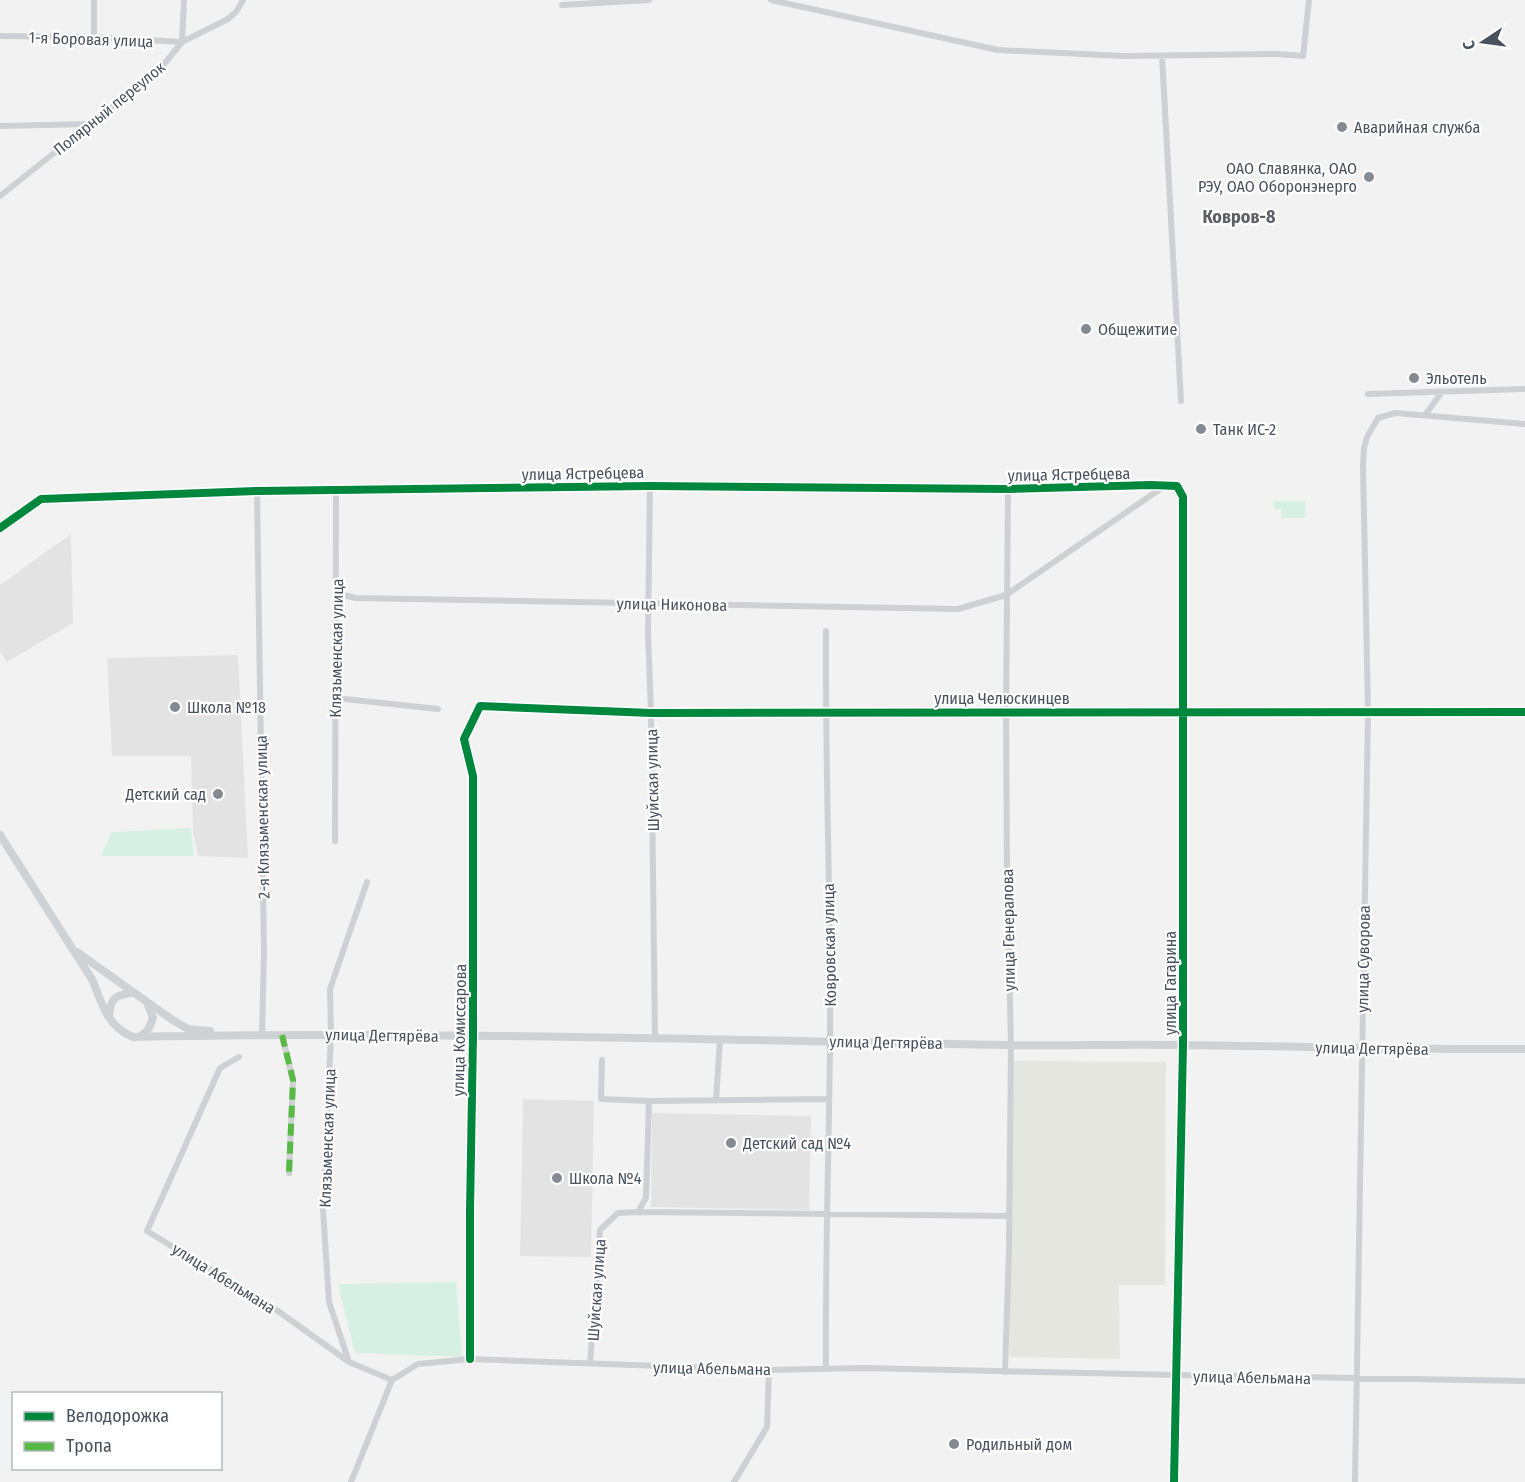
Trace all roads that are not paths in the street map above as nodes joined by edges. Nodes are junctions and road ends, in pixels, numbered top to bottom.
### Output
1 (94, 0) edge
2 (184, 0) edge
3 (243, 0) edge
4 (649, 0) edge
5 (771, 0) edge
6 (1309, 0) edge
7 (562, 5) dead end
8 (0, 36) edge
9 (94, 37) junction
10 (182, 42) junction
11 (1162, 56) junction
12 (90, 124) junction
13 (0, 126) edge
14 (0, 196) edge
15 (1525, 389) edge
16 (1442, 392) junction
17 (1368, 394) dead end
18 (1181, 401) dead end
19 (1425, 415) junction
20 (1525, 424) edge
21 (650, 486) junction
22 (1164, 486) junction
23 (1177, 486) joint
24 (1008, 489) junction
25 (336, 490) junction
26 (257, 491) junction
27 (0, 528) edge
28 (337, 593) junction
29 (1006, 595) junction
30 (648, 603) junction
31 (826, 631) dead end
32 (335, 698) junction
33 (480, 706) joint
34 (438, 709) dead end
35 (826, 712) junction
36 (1005, 712) junction
37 (1182, 712) junction
38 (1368, 712) junction
39 (1525, 712) edge
40 (651, 713) junction
41 (0, 835) edge
42 (335, 841) dead end
43 (368, 882) dead end
44 (74, 950) junction
45 (132, 993) junction
46 (147, 1002) junction
47 (109, 1018) junction
48 (331, 1034) junction
49 (247, 1035) junction
50 (262, 1035) junction
51 (282, 1035) junction
52 (473, 1036) junction
53 (133, 1037) junction
54 (654, 1038) junction
55 (720, 1039) junction
56 (830, 1041) junction
57 (1011, 1045) junction
58 (1183, 1045) junction
59 (1361, 1048) junction
60 (1525, 1049) edge
61 (239, 1057) dead end
62 (602, 1060) dead end
63 (829, 1098) junction
64 (716, 1100) junction
65 (649, 1101) junction
66 (289, 1173) dead end
67 (638, 1212) junction
68 (826, 1215) junction
69 (1009, 1216) junction
70 (470, 1359) junction
71 (349, 1362) junction
72 (590, 1364) junction
73 (825, 1368) junction
74 (769, 1370) junction
75 (1005, 1372) junction
76 (1178, 1376) junction
77 (1357, 1378) junction
78 (393, 1380) junction
79 (1525, 1381) edge
80 (351, 1482) edge
81 (734, 1482) edge
82 (1174, 1482) edge
83 (1355, 1482) edge

1 - 9 street
2 - 10 street
3 - 10 street, Полярный переулок
4 - 7 street
5 - 11 street
6 - 11 street
8 - 9 street, 1-я Боровая улица
9 - 10 street, 1-я Боровая улица
10 - 12 street, Полярный переулок
11 - 18 street
12 - 13 street
12 - 14 street, Полярный переулок
15 - 16 street
16 - 17 street
16 - 19 street
19 - 20 street
19 - 38 street, улица Суворова
21 - 24 street, улица Ястребцева
21 - 25 street, улица Ястребцева
21 - 30 street, Шуйская улица
22 - 23 street, улица Ястребцева
22 - 24 street, улица Ястребцева
22 - 29 street, улица Никонова
23 - 37 street, улица Гагарина
24 - 29 street, улица Генералова
25 - 26 street, улица Ястребцева
25 - 28 street, Клязьменская улица
26 - 27 street, улица Ястребцева
26 - 50 street, 2-я Клязьменская улица
28 - 30 street, улица Никонова
28 - 32 street, Клязьменская улица
29 - 30 street, улица Никонова
29 - 36 street, улица Генералова
30 - 40 street, Шуйская улица
31 - 35 street, Ковровская улица
32 - 34 street
32 - 42 street, Клязьменская улица
33 - 40 street, улица Челюскинцев
33 - 52 street, улица Комиссарова
35 - 36 street, улица Челюскинцев
35 - 40 street, улица Челюскинцев
35 - 56 street, Ковровская улица
36 - 37 street, улица Челюскинцев
36 - 57 street, улица Генералова
37 - 38 street, улица Челюскинцев
37 - 58 street, улица Гагарина
38 - 39 street, улица Челюскинцев
38 - 59 street, улица Суворова
40 - 54 street, Шуйская улица
41 - 44 main road
43 - 48 street, Клязьменская улица
44 - 45 main road
44 - 47 main road
45 - 46 main road
45 - 47 main road
46 - 49 main road
46 - 53 main road
47 - 53 main road
48 - 51 main road, улица Дегтярёва
48 - 52 main road, улица Дегтярёва
48 - 71 street, Клязьменская улица
49 - 50 main road, улица Дегтярёва
49 - 53 main road
50 - 51 main road, улица Дегтярёва
51 - 66 street
52 - 54 main road, улица Дегтярёва
52 - 70 street, улица Комиссарова
54 - 55 main road, улица Дегтярёва
55 - 56 main road, улица Дегтярёва
55 - 64 street
56 - 57 main road, улица Дегтярёва
56 - 63 street, Ковровская улица
57 - 58 main road, улица Дегтярёва
57 - 69 street, улица Генералова
58 - 59 main road, улица Дегтярёва
58 - 76 street, улица Гагарина
59 - 60 main road, улица Дегтярёва
59 - 77 street, улица Суворова
61 - 71 street, улица Абельмана
62 - 65 street
63 - 64 street
63 - 68 street, Ковровская улица
64 - 65 street
65 - 67 street
67 - 68 street, Шуйская улица
67 - 72 street, Шуйская улица
68 - 69 street, Шуйская улица
68 - 73 street, Ковровская улица
69 - 75 street, улица Генералова
70 - 72 street, улица Абельмана
70 - 78 street, улица Абельмана
71 - 78 street, улица Абельмана
72 - 74 street, улица Абельмана
73 - 74 street, улица Абельмана
73 - 75 street, улица Абельмана
74 - 81 street
75 - 76 street, улица Абельмана
76 - 77 street, улица Абельмана
76 - 82 street, улица Гагарина
77 - 79 street, улица Абельмана
77 - 83 street, улица Суворова
78 - 80 street

